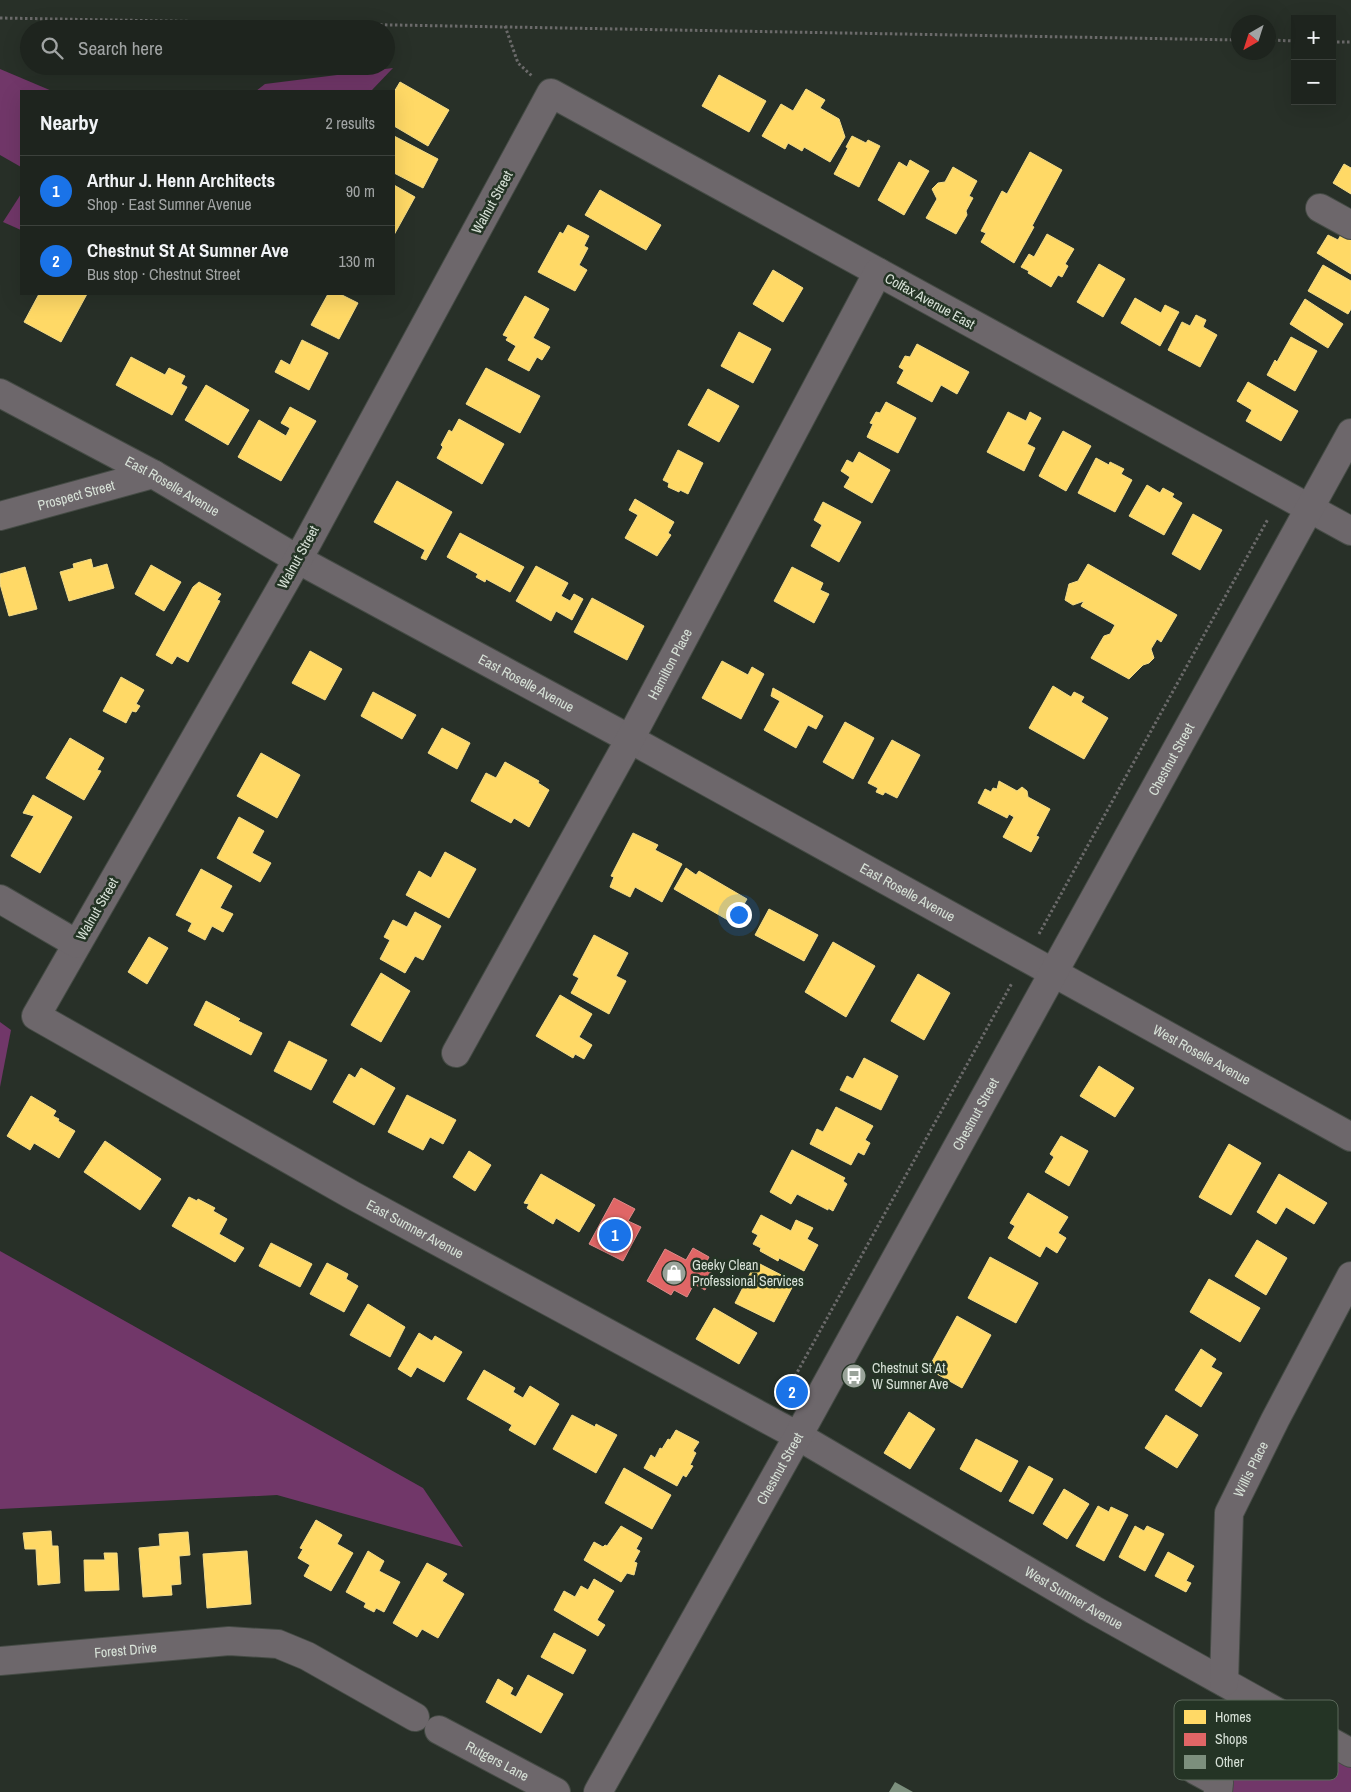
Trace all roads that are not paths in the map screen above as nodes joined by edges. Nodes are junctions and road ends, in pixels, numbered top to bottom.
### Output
1 (551, 93) joint
2 (1320, 208) dead end
3 (1351, 225) edge
4 (878, 272) junction
5 (0, 393) edge
6 (1351, 433) edge
7 (153, 474) junction
8 (1310, 508) junction
9 (0, 516) edge
10 (1351, 531) edge
11 (297, 559) junction
12 (630, 739) junction
13 (0, 899) edge
14 (77, 944) junction
15 (1054, 973) junction
16 (36, 1016) joint
17 (456, 1053) dead end
18 (1351, 1137) edge
19 (1351, 1276) edge
20 (798, 1436) junction
21 (0, 1661) edge
22 (1224, 1682) junction
23 (1256, 1700) edge
24 (415, 1717) dead end
25 (439, 1730) dead end
26 (1338, 1746) edge
27 (1351, 1753) edge
28 (1213, 1780) edge
29 (556, 1792) edge
30 (598, 1792) edge
31 (1218, 1792) edge

1 - 4 street, Colfax Avenue East
1 - 11 street, Walnut Street
2 - 3 street
4 - 8 street, Colfax Avenue East
4 - 12 street, Hamilton Place
5 - 7 street, East Roselle Avenue
6 - 8 street, Chestnut Street
7 - 9 street, Prospect Street
7 - 11 street, East Roselle Avenue
8 - 10 street, Colfax Avenue East
8 - 15 street, Chestnut Street
11 - 12 street, East Roselle Avenue
11 - 14 street, Walnut Street
12 - 15 street, East Roselle Avenue
12 - 17 street, Hamilton Place
13 - 14 street
14 - 16 street, Walnut Street
15 - 18 street, West Roselle Avenue
15 - 20 street, Chestnut Street
16 - 20 street, East Sumner Avenue
19 - 22 street, Willis Place
20 - 22 street, West Sumner Avenue
20 - 30 street, Chestnut Street
21 - 24 street, Forest Drive
22 - 23 street, West Sumner Avenue
25 - 29 street, Rutgers Lane
26 - 27 street, West Sumner Avenue
28 - 31 street

